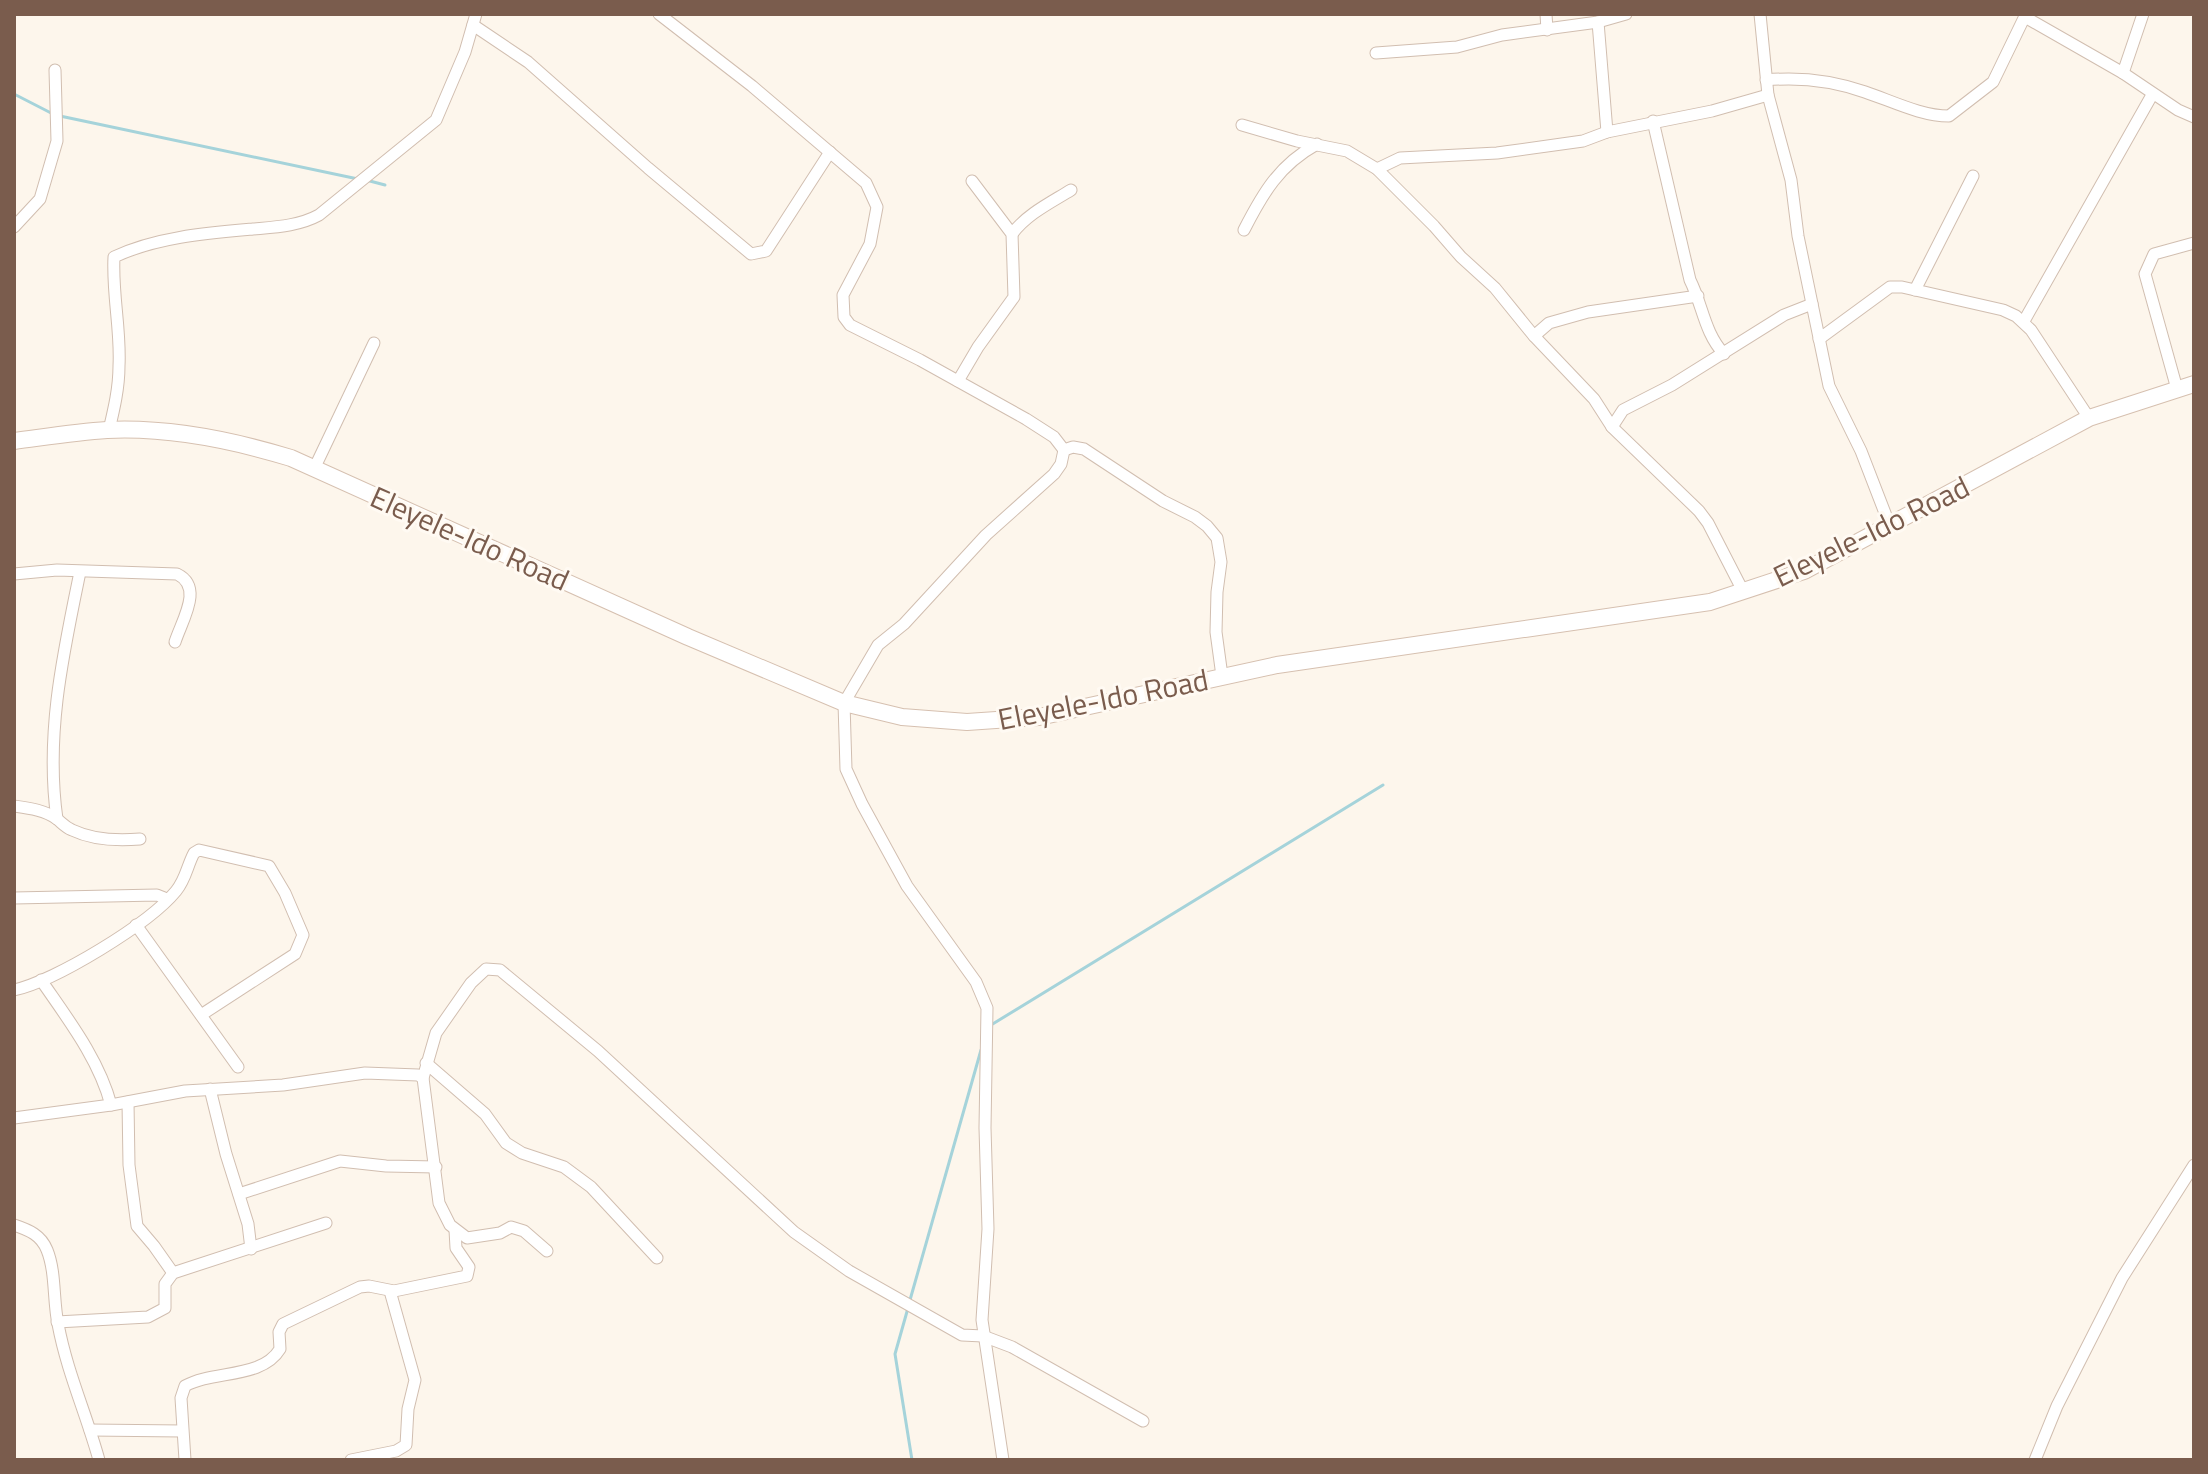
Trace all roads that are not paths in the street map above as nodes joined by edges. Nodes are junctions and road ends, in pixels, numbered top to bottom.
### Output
1 (659, 14) edge
2 (1546, 14) edge
3 (1626, 14) edge
4 (1760, 14) edge
5 (2143, 14) edge
6 (2026, 16) edge
7 (474, 19) edge
8 (1598, 22) junction
9 (1547, 30) junction
10 (1376, 53) dead end
11 (55, 70) dead end
12 (2123, 73) junction
13 (1766, 80) junction
14 (1768, 95) junction
15 (2152, 95) junction
16 (2194, 117) edge
17 (1653, 121) junction
18 (1242, 125) dead end
19 (1607, 132) junction
20 (1317, 144) junction
21 (830, 152) junction
22 (1377, 169) junction
23 (1973, 176) dead end
24 (972, 181) dead end
25 (1071, 190) dead end
26 (14, 227) edge
27 (1244, 230) dead end
28 (1012, 234) junction
29 (2194, 243) edge
30 (1915, 290) junction
31 (1698, 296) junction
32 (1812, 304) junction
33 (2024, 321) junction
34 (1534, 336) junction
35 (1819, 339) junction
36 (374, 343) dead end
37 (1724, 354) junction
38 (958, 381) junction
39 (2194, 384) edge
40 (2177, 389) junction
41 (2089, 418) junction
42 (1612, 427) junction
43 (109, 430) junction
44 (14, 441) edge
45 (1064, 450) junction
46 (314, 469) junction
47 (1890, 526) junction
48 (80, 572) junction
49 (14, 574) edge
50 (1743, 591) junction
51 (175, 642) dead end
52 (1222, 676) junction
53 (844, 703) junction
54 (14, 806) edge
55 (57, 819) junction
56 (140, 839) dead end
57 (14, 898) edge
58 (167, 899) junction
59 (136, 925) junction
60 (41, 980) junction
61 (14, 990) edge
62 (201, 1015) junction
63 (426, 1063) junction
64 (238, 1067) dead end
65 (423, 1078) junction
66 (210, 1089) junction
67 (128, 1102) junction
68 (111, 1105) junction
69 (14, 1118) edge
70 (2194, 1165) edge
71 (436, 1167) junction
72 (239, 1194) junction
73 (326, 1223) dead end
74 (14, 1225) edge
75 (455, 1230) junction
76 (251, 1249) junction
77 (547, 1251) dead end
78 (657, 1258) dead end
79 (173, 1273) junction
80 (390, 1291) junction
81 (57, 1322) junction
82 (983, 1336) junction
83 (1143, 1421) dead end
84 (90, 1430) junction
85 (182, 1431) junction
86 (99, 1460) edge
87 (185, 1460) edge
88 (351, 1460) edge
89 (1003, 1460) edge
90 (2035, 1460) edge

1 - 21 street
2 - 9 street
3 - 8 street
4 - 13 street
5 - 12 street
6 - 12 street
6 - 13 street
7 - 21 street
7 - 43 street
8 - 9 street
8 - 19 street
9 - 10 street
11 - 26 street
12 - 15 street
13 - 14 street
14 - 17 street
14 - 32 street
15 - 16 street
15 - 33 street
17 - 19 street
17 - 31 street
18 - 20 street
19 - 22 street
20 - 22 street
20 - 27 street
21 - 38 street
22 - 34 street
23 - 30 street
24 - 28 street
25 - 28 street
28 - 38 street
29 - 40 street
30 - 33 street
30 - 35 street
31 - 34 street
31 - 37 street
32 - 35 street
32 - 37 street
33 - 41 street
34 - 42 street
35 - 47 street
36 - 46 street
37 - 42 street
38 - 45 street
39 - 40 main road, Eleyele-Ido Road
40 - 41 main road, Eleyele-Ido Road
41 - 47 main road, Eleyele-Ido Road
42 - 50 street
43 - 44 main road, Eleyele-Ido Road
43 - 46 main road, Eleyele-Ido Road
45 - 52 street
45 - 53 street
46 - 53 main road, Eleyele-Ido Road
47 - 50 main road, Eleyele-Ido Road
48 - 49 street
48 - 51 street
48 - 55 street
50 - 52 main road, Eleyele-Ido Road
52 - 53 main road, Eleyele-Ido Road
53 - 82 street
54 - 55 street
55 - 56 street
57 - 58 street
58 - 59 street
58 - 62 street
59 - 60 street
59 - 62 street
60 - 61 street
60 - 68 street
62 - 64 street
63 - 65 street
63 - 78 street
63 - 82 street
65 - 66 street
65 - 71 street
66 - 67 street
66 - 72 street
67 - 68 street
67 - 79 street
68 - 69 street
70 - 90 street
71 - 72 street
71 - 75 street
72 - 76 street
73 - 76 street
74 - 81 street
75 - 77 street
75 - 80 street
76 - 79 street
79 - 81 street
80 - 85 street
80 - 88 street
81 - 84 street
82 - 83 street
82 - 89 street
84 - 85 street
84 - 86 street
85 - 87 street

